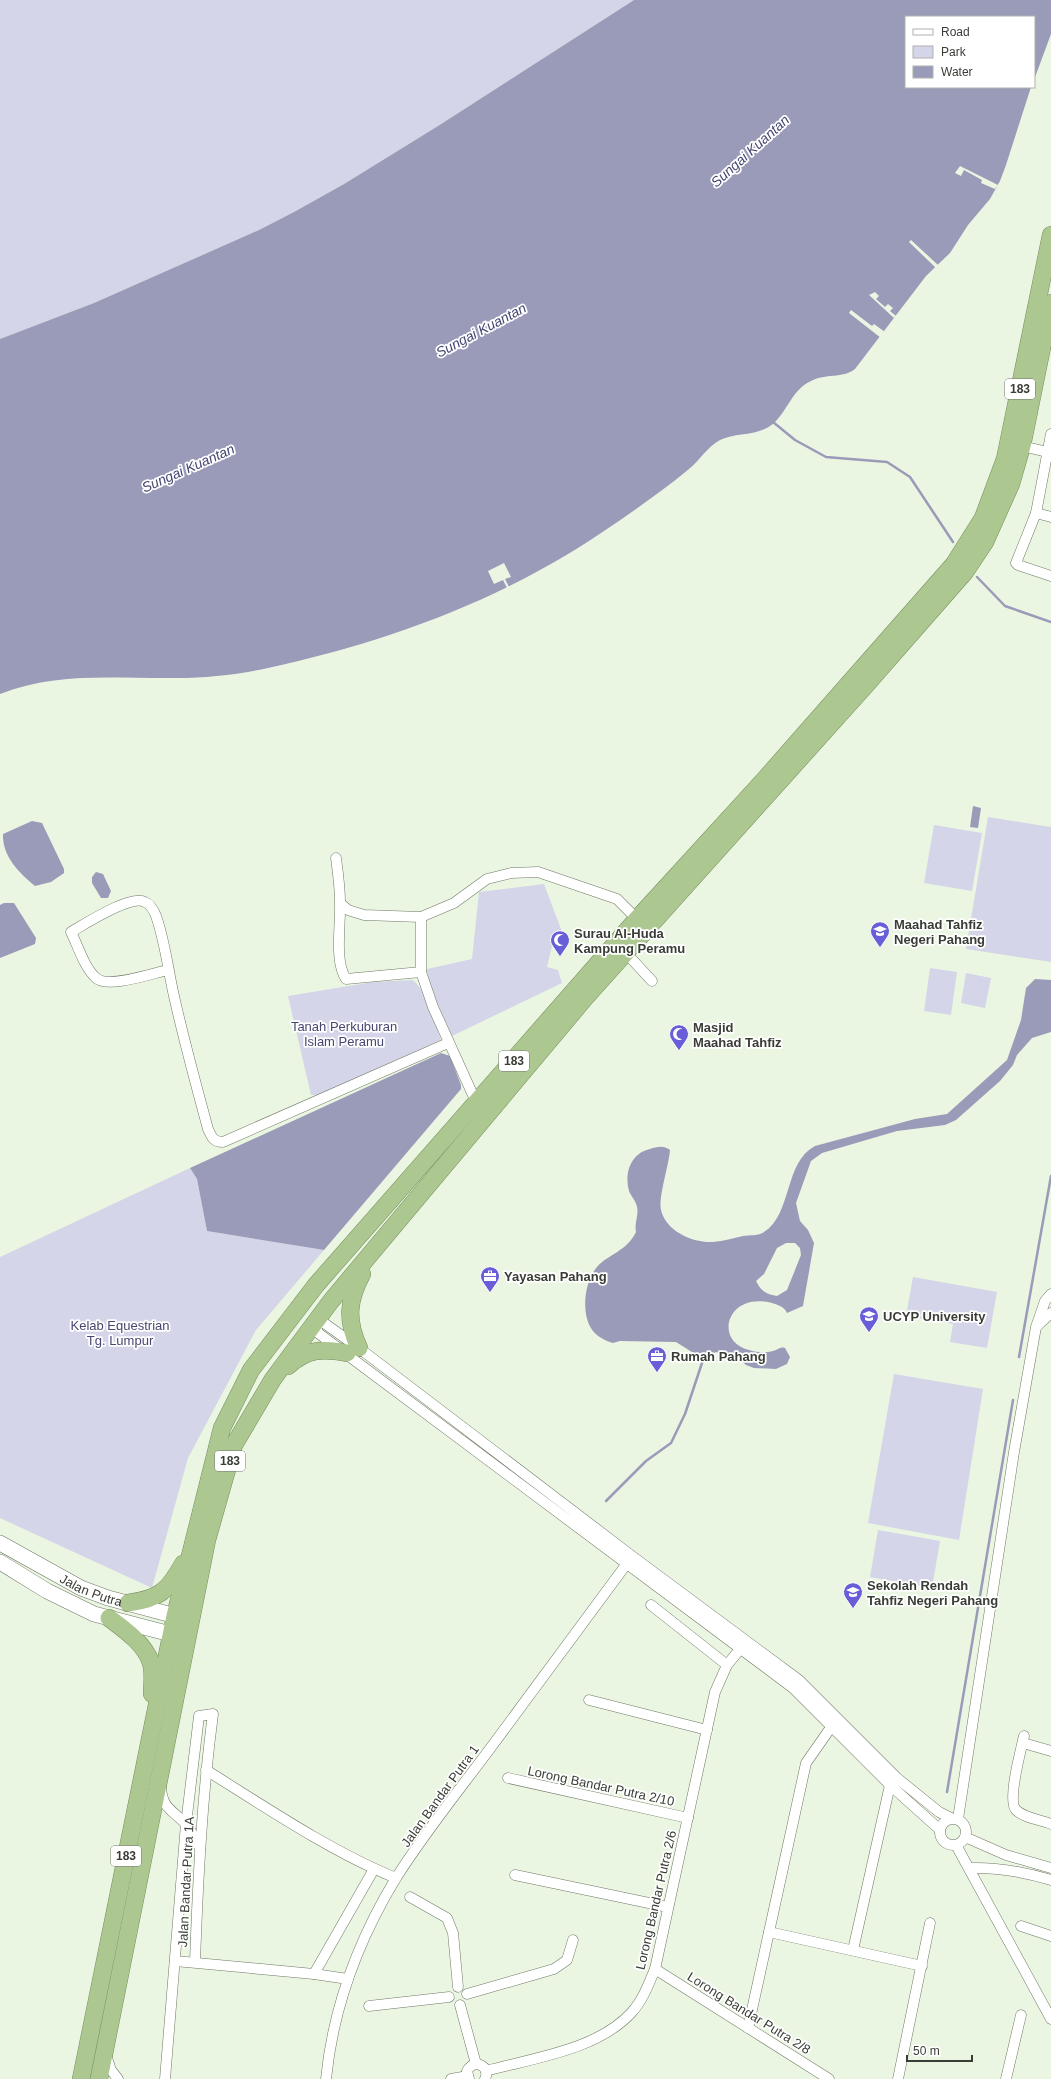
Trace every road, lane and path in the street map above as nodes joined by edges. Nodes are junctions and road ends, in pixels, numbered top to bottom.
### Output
1 (1051, 235) edge
2 (1051, 303) edge
3 (1051, 434) edge
4 (1022, 446) junction
5 (1049, 453) edge
6 (1036, 513) junction
7 (1051, 517) edge
8 (978, 539) junction
9 (959, 568) junction
10 (1051, 576) edge
11 (336, 858) dead end
12 (340, 904) junction
13 (421, 917) junction
14 (637, 919) junction
15 (626, 953) junction
16 (168, 970) junction
17 (421, 972) junction
18 (652, 981) dead end
19 (448, 1043) junction
20 (477, 1104) junction
21 (387, 1205) junction
22 (377, 1247) junction
23 (1051, 1294) edge
24 (1051, 1312) edge
25 (315, 1323) junction
26 (1036, 1327) junction
27 (353, 1351) junction
28 (273, 1379) junction
29 (218, 1444) junction
30 (0, 1543) edge
31 (193, 1543) junction
32 (630, 1560) junction
33 (0, 1562) edge
34 (128, 1603) junction
35 (651, 1606) dead end
36 (109, 1618) junction
37 (183, 1618) junction
38 (179, 1636) junction
39 (744, 1645) junction
40 (727, 1665) junction
41 (589, 1700) dead end
42 (838, 1718) junction
43 (831, 1726) junction
44 (707, 1730) junction
45 (150, 1739) junction
46 (1051, 1751) edge
47 (160, 1769) junction
48 (206, 1770) junction
49 (508, 1778) dead end
50 (890, 1785) junction
51 (688, 1818) junction
52 (954, 1819) junction
53 (186, 1824) junction
54 (1051, 1824) edge
55 (939, 1829) junction
56 (965, 1837) junction
57 (956, 1845) junction
58 (200, 1848) junction
59 (969, 1868) junction
60 (1051, 1868) edge
61 (374, 1869) junction
62 (516, 1874) dead end
63 (396, 1878) junction
64 (1051, 1880) edge
65 (410, 1897) dead end
66 (668, 1907) junction
67 (930, 1923) dead end
68 (1021, 1926) dead end
69 (769, 1932) junction
70 (1051, 1936) edge
71 (573, 1940) dead end
72 (853, 1950) junction
73 (175, 1960) junction
74 (195, 1962) junction
75 (922, 1966) junction
76 (655, 1969) junction
77 (314, 1974) junction
78 (348, 1979) junction
79 (458, 1986) junction
80 (467, 1994) junction
81 (449, 1997) junction
82 (460, 2005) junction
83 (369, 2006) dead end
84 (1021, 2015) dead end
85 (1051, 2019) edge
86 (748, 2028) junction
87 (105, 2051) junction
88 (476, 2064) junction
89 (485, 2075) edge
90 (468, 2078) edge
91 (82, 2079) edge
92 (99, 2079) edge
93 (118, 2079) edge
94 (165, 2079) edge
95 (326, 2079) edge
96 (451, 2079) edge
97 (828, 2079) edge
98 (898, 2079) edge
99 (1006, 2079) edge

1 - 8 highway, 183
2 - 4 highway, 183
3 - 5 street
4 - 5 street
4 - 8 highway, 183
5 - 6 street
6 - 7 street
6 - 10 street
8 - 9 highway, 183
9 - 14 highway, 183
9 - 15 highway, 183
11 - 12 street
12 - 13 street
12 - 17 street
13 - 14 street
13 - 17 street
14 - 20 highway, 183
15 - 18 street
15 - 22 highway, 183
16 - 16 street
16 - 19 street
17 - 19 street
19 - 20 street
20 - 21 highway, 183
21 - 25 highway
21 - 29 highway, 183
22 - 25 highway, 183
22 - 27 highway
23 - 26 street
24 - 26 street
25 - 27 street
25 - 28 highway, 183
25 - 29 highway
26 - 52 street
27 - 28 highway
27 - 32 street
28 - 37 highway, 183
29 - 31 highway, 183
30 - 34 main road, Jalan Putra
31 - 34 highway
31 - 37 highway, 183
32 - 39 street
32 - 63 street, Jalan Bandar Putra 1
33 - 36 main road, Jalan Putra
34 - 37 main road, Jalan Putra
35 - 40 street
36 - 38 main road, Jalan Putra
36 - 45 highway
37 - 38 highway, 183
38 - 45 highway, 183
38 - 47 highway, 183
39 - 40 street, Lorong Bandar Putra 2/6
39 - 42 street
39 - 43 street
40 - 44 street, Lorong Bandar Putra 2/6
41 - 44 street
42 - 43 street
42 - 52 street
43 - 50 street
43 - 69 street
44 - 51 street, Lorong Bandar Putra 2/6
45 - 91 highway, 183
46 - 54 street
47 - 53 street
47 - 87 highway, 183
48 - 53 street, Jalan Bandar Putra 1A
48 - 58 street, Jalan Bandar Putra 1A
48 - 61 street
49 - 51 street, Lorong Bandar Putra 2/10
50 - 55 street
50 - 72 street
51 - 66 street, Lorong Bandar Putra 2/6
52 - 55 street
52 - 56 street
53 - 58 street
53 - 73 street
55 - 57 street
56 - 57 street
56 - 60 street
57 - 59 street
58 - 74 street, Jalan Bandar Putra 1A
59 - 64 street
59 - 85 street
61 - 63 street
61 - 77 street
62 - 66 street
63 - 78 street, Jalan Bandar Putra 1
65 - 79 street
66 - 76 street, Lorong Bandar Putra 2/6
67 - 75 street
68 - 70 street
69 - 72 street
69 - 86 street
71 - 80 street
72 - 75 street
73 - 74 street
73 - 94 street
74 - 77 street, Jalan Bandar Putra 1A
75 - 98 street
76 - 86 street, Lorong Bandar Putra 2/8
76 - 89 street, Lorong Bandar Putra 2/6
77 - 78 street, Jalan Bandar Putra 1A
78 - 95 street, Jalan Bandar Putra 1
79 - 80 street
79 - 81 street
80 - 82 street
81 - 82 street
81 - 83 street
82 - 88 street
84 - 99 street
86 - 97 street, Lorong Bandar Putra 2/8
87 - 92 highway, 183
87 - 93 street
88 - 89 street
88 - 90 street
90 - 96 street

